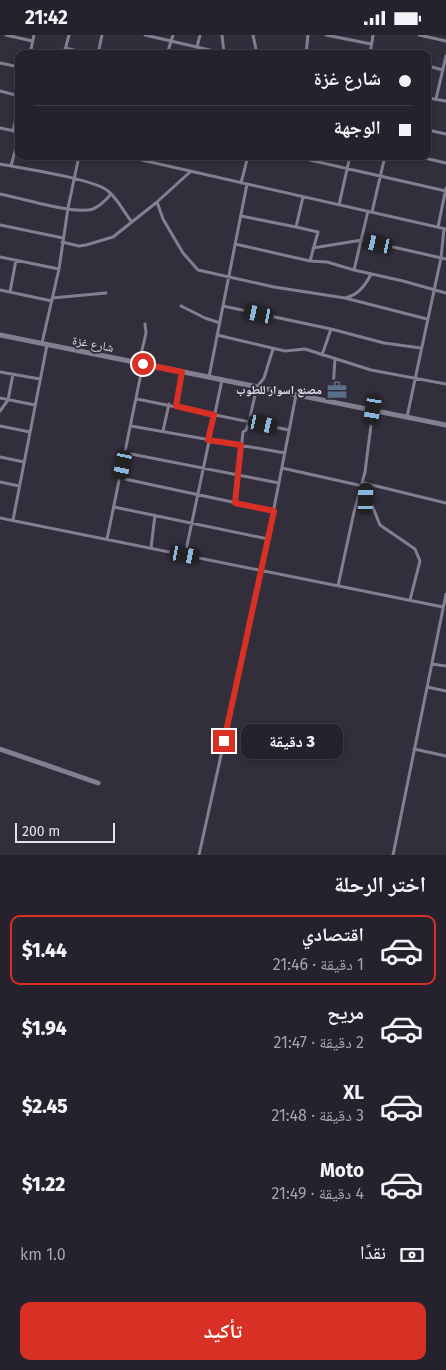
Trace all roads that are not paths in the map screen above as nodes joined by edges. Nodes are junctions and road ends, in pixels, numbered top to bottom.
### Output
1 (6, 35) edge
2 (34, 35) edge
3 (69, 35) edge
4 (102, 35) edge
5 (145, 35) edge
6 (173, 35) edge
7 (200, 35) edge
8 (222, 35) edge
9 (253, 35) edge
10 (308, 35) edge
11 (326, 35) edge
12 (351, 35) edge
13 (373, 35) edge
14 (419, 35) edge
15 (159, 37) edge
16 (353, 40) junction
17 (32, 41) junction
18 (170, 41) junction
19 (446, 41) edge
20 (371, 44) junction
21 (197, 47) junction
22 (65, 48) joint
23 (31, 50) edge
24 (73, 50) edge
25 (99, 50) edge
26 (169, 50) edge
27 (211, 50) edge
28 (224, 50) edge
29 (256, 50) edge
30 (306, 50) edge
31 (370, 50) edge
32 (446, 56) edge
33 (0, 63) edge
34 (15, 66) edge
35 (431, 67) edge
36 (443, 70) junction
37 (0, 91) edge
38 (15, 94) edge
39 (431, 98) edge
40 (436, 99) junction
41 (446, 101) edge
42 (15, 123) edge
43 (0, 128) edge
44 (13, 131) joint
45 (431, 131) edge
46 (446, 134) edge
47 (15, 148) edge
48 (78, 160) edge
49 (151, 160) edge
50 (247, 160) edge
51 (309, 160) edge
52 (349, 160) edge
53 (384, 160) edge
54 (431, 160) edge
55 (446, 163) edge
56 (0, 164) edge
57 (10, 166) junction
58 (348, 169) junction
59 (190, 172) junction
60 (381, 176) junction
61 (74, 179) junction
62 (242, 183) junction
63 (247, 184) junction
64 (446, 190) edge
65 (0, 194) edge
66 (111, 194) junction
67 (303, 197) junction
68 (157, 202) junction
69 (339, 205) junction
70 (68, 209) junction
71 (370, 212) junction
72 (241, 216) junction
73 (131, 221) junction
74 (0, 225) edge
75 (296, 227) junction
76 (438, 227) junction
77 (445, 229) edge
78 (63, 240) junction
79 (362, 240) junction
80 (235, 244) junction
81 (313, 249) junction
82 (0, 257) edge
83 (441, 258) junction
84 (446, 259) edge
85 (16, 260) junction
86 (310, 261) junction
87 (58, 269) junction
88 (354, 271) junction
89 (371, 274) junction
90 (229, 276) junction
91 (433, 289) junction
92 (0, 290) edge
93 (10, 292) junction
94 (106, 293) dead end
95 (446, 293) edge
96 (345, 298) junction
97 (52, 299) junction
98 (181, 306) dead end
99 (223, 306) junction
100 (427, 319) junction
101 (220, 323) junction
102 (145, 324) dead end
103 (331, 329) junction
104 (0, 335) edge
105 (217, 335) junction
106 (45, 344) junction
107 (422, 348) junction
108 (273, 349) junction
109 (322, 355) junction
110 (335, 359) junction
111 (141, 364) junction
112 (0, 372) edge
113 (182, 372) junction
114 (13, 374) junction
115 (209, 377) junction
116 (415, 378) junction
117 (40, 379) junction
118 (222, 380) junction
119 (446, 384) edge
120 (257, 387) junction
121 (296, 395) junction
122 (0, 398) edge
123 (137, 399) junction
124 (8, 400) junction
125 (332, 402) junction
126 (35, 405) junction
127 (169, 405) junction
128 (176, 406) junction
129 (373, 410) junction
130 (0, 411) edge
131 (214, 415) junction
132 (407, 417) junction
133 (249, 421) junction
134 (446, 425) edge
135 (0, 426) edge
136 (131, 426) junction
137 (163, 431) junction
138 (289, 431) junction
139 (30, 432) junction
140 (208, 440) junction
141 (241, 445) junction
142 (126, 453) junction
143 (285, 453) junction
144 (0, 457) edge
145 (24, 462) junction
146 (282, 468) junction
147 (203, 469) junction
148 (239, 475) junction
149 (120, 478) junction
150 (0, 482) edge
151 (279, 483) junction
152 (362, 484) junction
153 (19, 486) junction
154 (197, 495) junction
155 (235, 503) junction
156 (446, 503) edge
157 (114, 507) junction
158 (274, 511) junction
159 (155, 515) junction
160 (0, 518) edge
161 (13, 520) junction
162 (192, 523) junction
163 (107, 539) junction
164 (268, 539) junction
165 (151, 548) junction
166 (185, 555) junction
167 (262, 570) junction
168 (338, 586) junction
169 (446, 593) edge
170 (410, 600) junction
171 (443, 607) junction
172 (444, 613) edge
173 (432, 664) junction
174 (446, 667) edge
175 (427, 687) junction
176 (446, 691) edge
177 (0, 749) edge
178 (414, 749) junction
179 (446, 756) edge
180 (98, 783) dead end
181 (199, 855) edge
182 (393, 855) edge

1 - 17 street
2 - 17 street
3 - 22 street
4 - 25 street
5 - 15 street
6 - 18 street
7 - 21 street
8 - 28 street
9 - 29 street
10 - 30 street
11 - 16 street
12 - 16 street
13 - 20 street
14 - 19 street
15 - 18 street
16 - 20 street
17 - 23 street
18 - 21 street
18 - 26 street
20 - 31 street
21 - 27 street
22 - 24 street
32 - 36 street
33 - 34 street
35 - 36 street
36 - 40 street
37 - 38 street
39 - 40 street
40 - 41 street
42 - 44 street
43 - 44 street
45 - 46 street
47 - 57 street
48 - 61 street
49 - 59 street
50 - 62 street
51 - 58 street
52 - 58 street
53 - 60 street
54 - 55 street
56 - 57 street
57 - 61 street
58 - 60 street
58 - 69 street
59 - 62 street
59 - 68 street
60 - 64 street
60 - 71 street
61 - 66 street
61 - 70 street
62 - 63 street
63 - 67 street
63 - 72 street
64 - 76 street
65 - 70 street
66 - 70 street
66 - 73 street
67 - 69 street
67 - 75 street
68 - 73 street
68 - 90 street
69 - 71 street
70 - 78 street
71 - 76 street
71 - 79 street
72 - 75 street
72 - 80 street
73 - 78 street
74 - 78 street
75 - 81 street
76 - 77 street
77 - 83 street
78 - 87 street
79 - 81 street
79 - 83 street
79 - 88 street
80 - 86 street
80 - 90 street
81 - 86 street
82 - 85 street
83 - 84 street
83 - 91 street
85 - 87 street
85 - 93 street
86 - 88 street
87 - 97 street
88 - 89 street
89 - 91 street
89 - 96 street
90 - 96 street
90 - 99 street
91 - 95 street
91 - 100 street
92 - 93 street
93 - 97 street
94 - 97 street
96 - 100 street
97 - 106 street
98 - 101 street
99 - 101 street
99 - 103 street
100 - 107 street
101 - 105 street
102 - 111 street
103 - 107 street
103 - 109 street
104 - 106 main road, شارع غزة
105 - 108 street
105 - 115 street
106 - 111 main road, شارع غزة
106 - 117 street
107 - 116 street
108 - 109 street
108 - 120 street
109 - 110 street
110 - 116 street
110 - 125 street
111 - 113 main road, شارع غزة
111 - 123 street
112 - 114 street
113 - 115 main road, شارع غزة
113 - 128 street
114 - 117 street
114 - 124 street
115 - 118 main road, شارع غزة
116 - 119 street
116 - 132 street
117 - 126 street
118 - 120 main road, شارع غزة
118 - 131 street
120 - 121 main road, شارع غزة
120 - 133 street
121 - 125 main road, شارع غزة
121 - 138 street
122 - 124 street
123 - 127 street
123 - 136 street
124 - 126 street
124 - 130 street
125 - 129 main road, شارع غزة
126 - 139 street
127 - 128 street
127 - 137 street
128 - 131 street
129 - 132 main road, شارع غزة
129 - 152 street
131 - 133 street
131 - 140 street
132 - 134 main road, شارع غزة
133 - 138 street
133 - 141 street
135 - 139 street
136 - 137 street
136 - 142 street
137 - 140 street
138 - 143 street
139 - 145 street
140 - 141 street
140 - 147 street
141 - 143 street
141 - 148 street
142 - 147 street
142 - 149 street
143 - 146 street
144 - 145 street
145 - 153 street
146 - 151 street
146 - 152 street
147 - 148 street
147 - 154 street
148 - 151 street
148 - 155 street
149 - 154 street
149 - 157 street
150 - 153 street
151 - 158 street
152 - 156 street
152 - 168 street
152 - 170 street
153 - 161 street
154 - 155 street
154 - 162 street
155 - 158 street
157 - 159 street
157 - 163 street
158 - 164 street
159 - 162 street
159 - 165 street
160 - 161 street
161 - 163 street
162 - 164 street
162 - 166 street
163 - 165 street
164 - 167 street
165 - 166 street
166 - 167 street
167 - 168 street
167 - 181 street
168 - 170 street
169 - 171 street
170 - 171 street
171 - 172 street
172 - 173 street
173 - 174 street
173 - 175 street
175 - 176 street
175 - 178 street
177 - 180 main road
178 - 179 street
178 - 182 street

